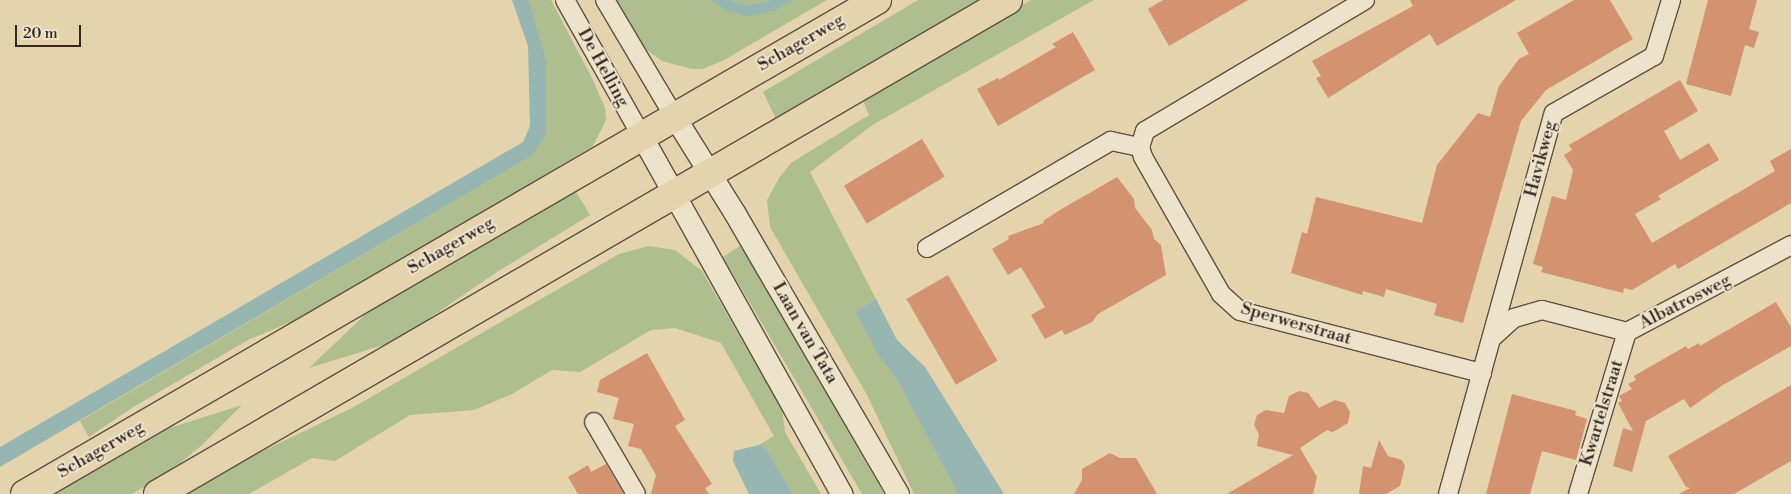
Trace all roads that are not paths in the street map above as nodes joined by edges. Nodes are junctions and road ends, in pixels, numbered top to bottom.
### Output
1 (565, 0) edge
2 (605, 0) edge
3 (877, 0) edge
4 (1008, 0) edge
5 (1364, 0) edge
6 (1671, 0) edge
7 (674, 116) junction
8 (641, 135) junction
9 (1140, 147) junction
10 (710, 174) junction
11 (675, 195) junction
12 (1791, 245) edge
13 (927, 248) dead end
14 (1627, 332) junction
15 (1493, 337) junction
16 (1482, 374) junction
17 (594, 422) dead end
18 (25, 494) edge
19 (158, 494) edge
20 (636, 494) edge
21 (842, 494) edge
22 (898, 494) edge
23 (1448, 494) edge
24 (1578, 494) edge

1 - 8 street, De Helling
2 - 7 street, De Helling
3 - 7 main road, Schagerweg
4 - 10 main road
5 - 9 street
6 - 15 street, Havikweg
7 - 8 main road, Schagerweg
7 - 10 street, Laan van Tata
8 - 11 street
8 - 18 main road, Schagerweg
9 - 13 street
9 - 16 street, Sperwerstraat
10 - 11 main road
10 - 22 street, Laan van Tata
11 - 19 main road
11 - 21 street
12 - 14 street, Albatrosweg
14 - 15 street, Albatrosweg
14 - 24 street, Kwartelstraat
15 - 16 street, Havikweg
16 - 23 street
17 - 20 street

